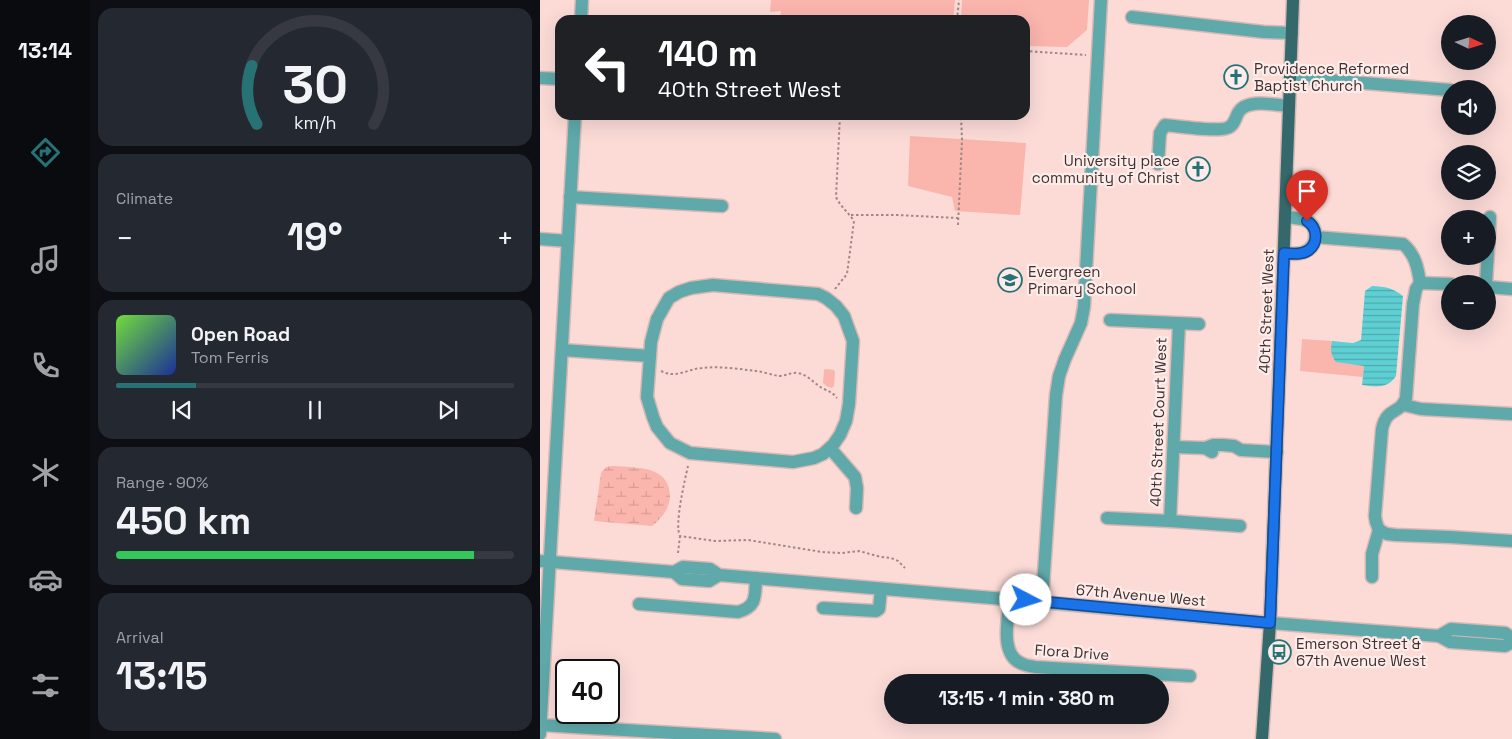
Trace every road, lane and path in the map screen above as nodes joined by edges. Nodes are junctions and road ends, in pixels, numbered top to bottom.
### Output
1 (582, 0) edge
2 (959, 0) edge
3 (1101, 0) edge
4 (1293, 0) edge
5 (581, 15) edge
6 (958, 15) edge
7 (1132, 17) dead end
8 (1292, 33) junction
9 (1030, 51) edge
10 (1098, 56) junction
11 (1290, 77) junction
12 (540, 78) edge
13 (555, 79) edge
14 (1441, 89) edge
15 (1289, 106) junction
16 (575, 120) edge
17 (840, 120) edge
18 (961, 120) edge
19 (1158, 164) dead end
20 (570, 197) junction
21 (722, 206) dead end
22 (850, 215) junction
23 (958, 218) junction
24 (1286, 218) junction
25 (958, 225) dead end
26 (540, 238) edge
27 (1315, 238) junction
28 (568, 241) junction
29 (1284, 253) junction
30 (1441, 285) edge
31 (1418, 286) junction
32 (1496, 286) edge
33 (1512, 288) edge
34 (827, 299) junction
35 (1110, 320) dead end
36 (1178, 324) junction
37 (1199, 324) dead end
38 (562, 350) junction
39 (650, 356) junction
40 (661, 370) dead end
41 (836, 398) dead end
42 (1404, 405) junction
43 (1512, 414) edge
44 (1174, 447) junction
45 (830, 448) junction
46 (1277, 452) junction
47 (688, 466) dead end
48 (856, 508) dead end
49 (1107, 518) dead end
50 (1170, 521) junction
51 (1240, 526) dead end
52 (1379, 530) junction
53 (680, 536) junction
54 (1512, 541) edge
55 (678, 553) dead end
56 (545, 561) edge
57 (905, 568) dead end
58 (1372, 577) dead end
59 (756, 578) junction
60 (881, 589) junction
61 (1010, 599) junction
62 (1042, 602) junction
63 (639, 604) dead end
64 (823, 608) dead end
65 (1270, 623) junction
66 (1512, 640) edge
67 (1190, 676) dead end
68 (540, 725) edge
69 (540, 734) edge
70 (774, 739) edge
71 (1262, 739) edge

1 - 5 street
2 - 6 path
3 - 10 street
4 - 8 main road, 40th Street West
7 - 8 street
8 - 11 main road, 40th Street West
9 - 10 path
10 - 62 street
11 - 14 street
11 - 15 main road, 40th Street West
12 - 13 street
15 - 19 street
15 - 24 main road, 40th Street West
16 - 20 street
17 - 22 path
18 - 23 path
20 - 21 street
20 - 28 street
22 - 23 path
22 - 34 path
23 - 25 path
24 - 27 street
24 - 29 main road, 40th Street West
26 - 28 street
27 - 29 street
27 - 31 street
28 - 38 street
29 - 46 main road, 40th Street West
30 - 31 street
31 - 42 street
32 - 33 street
34 - 39 street
34 - 45 street
35 - 36 street, 40th Street Court West
36 - 37 street, 40th Street Court West
36 - 44 street, 40th Street Court West
38 - 39 street
38 - 56 street
39 - 45 street
40 - 41 path
42 - 43 street
42 - 52 street
44 - 46 street
44 - 50 street, 40th Street Court West
45 - 48 street
46 - 65 main road, 40th Street West
47 - 53 path
49 - 50 street, 40th Street Court West
50 - 51 street, 40th Street Court West
52 - 54 street
52 - 58 street
53 - 55 path
53 - 57 path
56 - 59 street, 67th Avenue West
56 - 68 street
59 - 60 street, 67th Avenue West
59 - 63 street
60 - 61 street, 67th Avenue West
60 - 64 street
61 - 62 street, 67th Avenue West
61 - 67 street, Flora Drive
62 - 65 street, 67th Avenue West
65 - 66 street, 67th Avenue West
65 - 71 main road, 40th Street West
68 - 69 street
68 - 70 street

